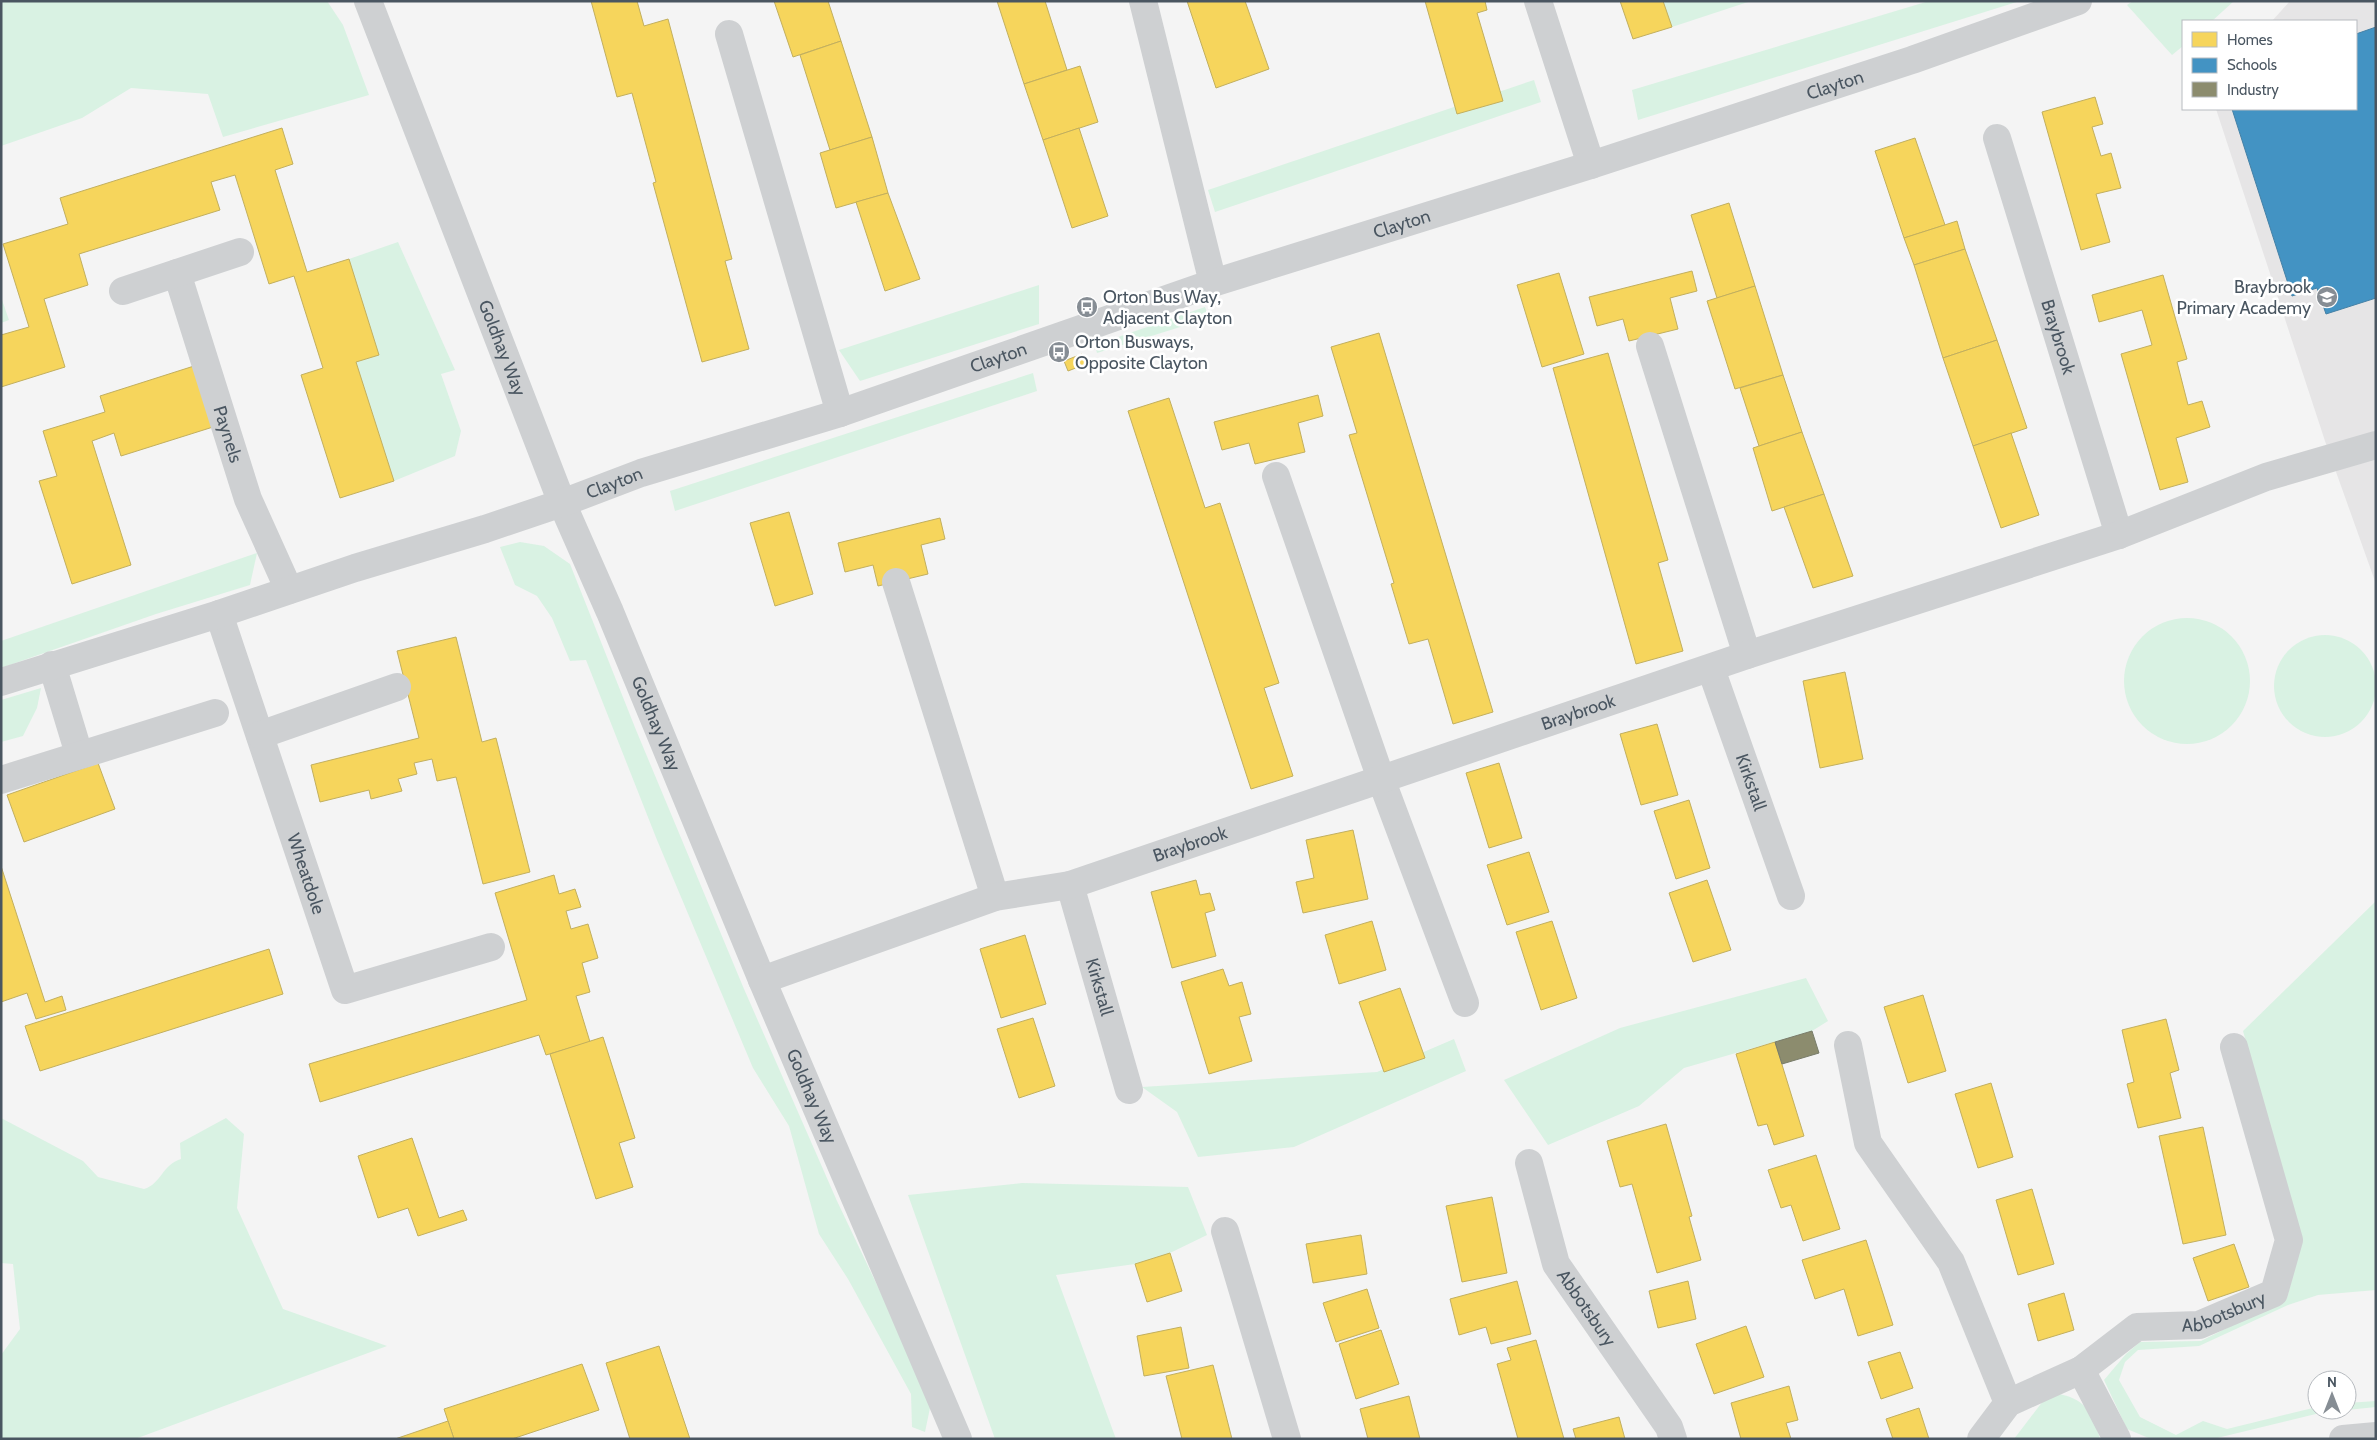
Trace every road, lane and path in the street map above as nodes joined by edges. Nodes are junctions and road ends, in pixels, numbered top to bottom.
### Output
1 (368, 1) edge
2 (1143, 1) edge
3 (1538, 1) edge
4 (2078, 1) edge
5 (728, 34) dead end
6 (1997, 138) dead end
7 (1591, 165) junction
8 (240, 252) dead end
9 (177, 273) junction
10 (1213, 283) junction
11 (123, 291) dead end
12 (1650, 346) dead end
13 (840, 413) junction
14 (2376, 446) edge
15 (1276, 476) dead end
16 (562, 503) junction
17 (2119, 535) junction
18 (896, 582) dead end
19 (289, 590) junction
20 (220, 614) junction
21 (1747, 655) junction
22 (52, 665) junction
23 (1711, 669) junction
24 (1, 682) edge
25 (397, 687) dead end
26 (215, 713) dead end
27 (260, 735) junction
28 (78, 754) junction
29 (1381, 779) junction
30 (1, 780) edge
31 (1070, 885) junction
32 (1791, 896) dead end
33 (995, 897) junction
34 (491, 947) dead end
35 (762, 980) junction
36 (1465, 1003) dead end
37 (1848, 1045) dead end
38 (2234, 1047) dead end
39 (1129, 1090) dead end
40 (1528, 1163) dead end
41 (1225, 1231) dead end
42 (2080, 1370) junction
43 (2008, 1402) junction
44 (2376, 1436) edge
45 (958, 1439) edge
46 (1287, 1439) edge
47 (1673, 1439) edge
48 (1980, 1439) edge
49 (2117, 1439) edge
50 (2343, 1439) edge

1 - 16 street, Goldhay Way
2 - 10 street
3 - 7 street
4 - 7 street, Clayton
5 - 13 street
6 - 17 street, Braybrook
7 - 10 street, Clayton
8 - 9 street
9 - 11 street
9 - 19 street, Paynels
10 - 13 street, Clayton
12 - 21 street
13 - 16 street, Clayton
14 - 17 street, Braybrook
15 - 29 street
16 - 19 street
16 - 35 street, Goldhay Way
17 - 21 street, Braybrook
18 - 33 street
19 - 20 street
20 - 22 street
20 - 27 street, Wheatdole
21 - 23 street, Braybrook
22 - 24 street
22 - 28 street
23 - 29 street, Braybrook
23 - 32 street, Kirkstall
25 - 27 street
26 - 28 street
27 - 34 street, Wheatdole
28 - 30 street
29 - 31 street, Braybrook
29 - 36 street
31 - 33 street, Braybrook
31 - 39 street, Kirkstall
33 - 35 street, Braybrook
35 - 45 street, Goldhay Way
37 - 43 street
38 - 42 street, Abbotsbury
40 - 47 street, Abbotsbury
41 - 46 street
42 - 43 street, Abbotsbury
42 - 49 street
43 - 48 street, Abbotsbury
44 - 50 street

